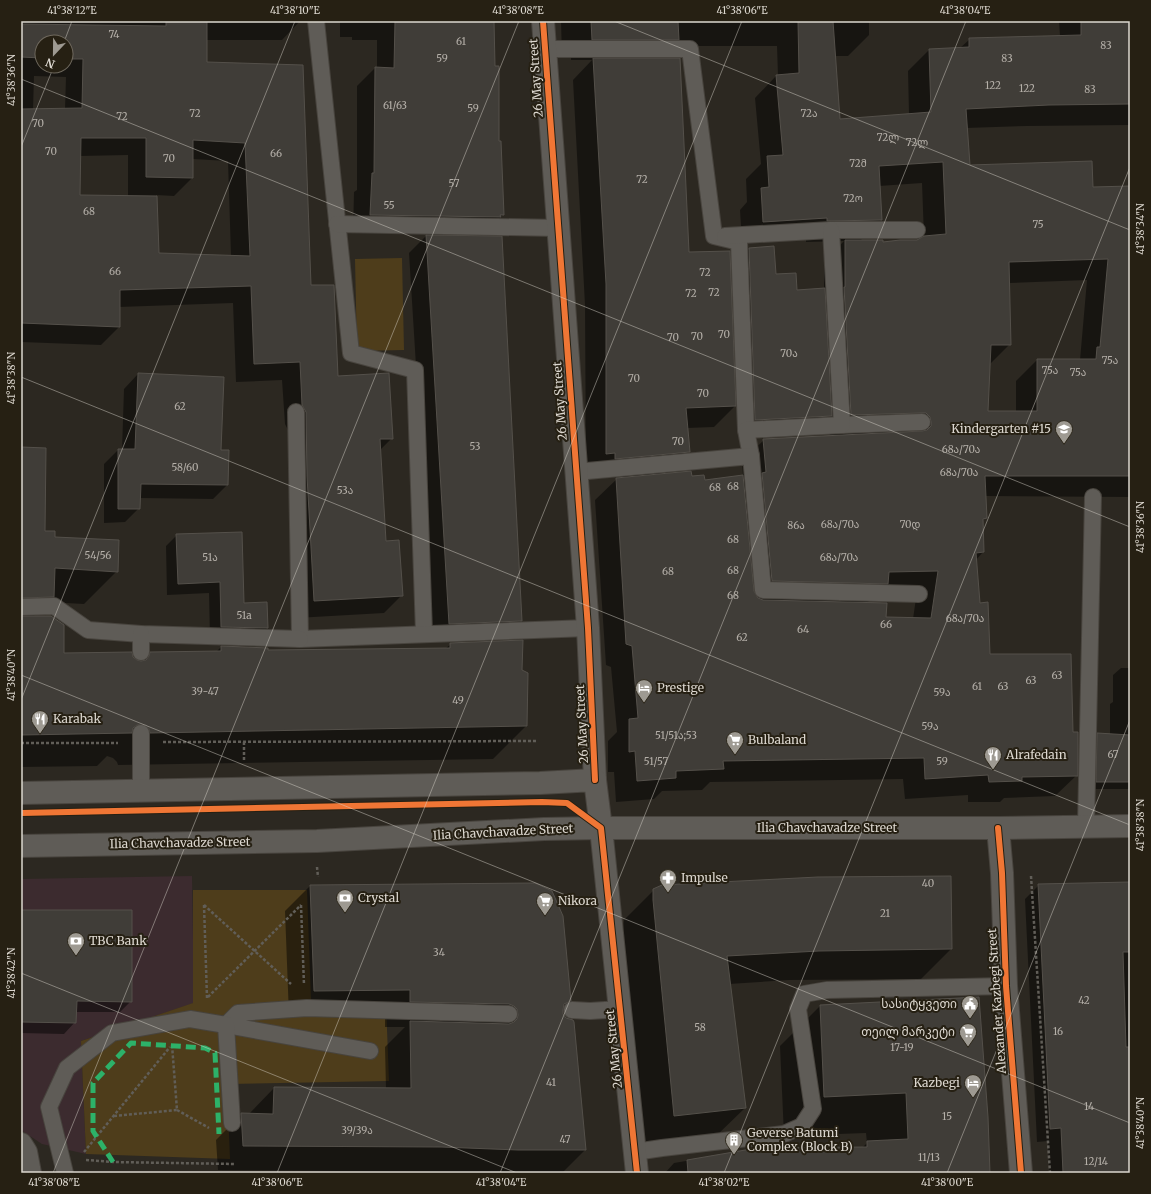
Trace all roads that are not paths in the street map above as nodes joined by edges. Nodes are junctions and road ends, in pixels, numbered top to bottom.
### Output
1 (316, 21) edge
2 (543, 21) edge
3 (545, 48) junction
4 (337, 224) junction
5 (558, 228) junction
6 (831, 230) junction
7 (917, 230) dead end
8 (714, 236) junction
9 (296, 412) dead end
10 (922, 422) dead end
11 (842, 425) junction
12 (746, 430) junction
13 (751, 456) junction
14 (576, 472) junction
15 (1093, 497) dead end
16 (919, 594) dead end
17 (21, 607) edge
18 (588, 628) junction
19 (424, 633) junction
20 (141, 634) junction
21 (300, 639) junction
22 (141, 652) dead end
23 (141, 738) road end
24 (595, 780) junction
25 (141, 791) junction
26 (21, 793) edge
27 (1086, 826) junction
28 (1130, 826) edge
29 (601, 828) junction
30 (998, 828) junction
31 (21, 846) edge
32 (1006, 986) junction
33 (621, 1009) junction
34 (572, 1010) dead end
35 (509, 1014) dead end
36 (226, 1026) junction
37 (370, 1051) dead end
38 (232, 1123) dead end
39 (21, 1144) edge
40 (636, 1163) edge
41 (30, 1173) edge
42 (65, 1173) edge
43 (1021, 1173) edge

1 - 4 lane
2 - 3 main road, 26 May Street
3 - 5 main road, 26 May Street
3 - 8 lane
4 - 5 lane
4 - 19 lane
5 - 14 main road, 26 May Street
6 - 7 lane
6 - 8 lane
6 - 11 lane
8 - 12 lane
9 - 21 lane
10 - 11 lane
11 - 12 lane
12 - 13 lane
13 - 14 lane
13 - 16 lane
14 - 18 main road, 26 May Street
15 - 27 lane
17 - 20 lane
18 - 19 lane
18 - 24 main road, 26 May Street
19 - 21 lane
20 - 21 lane
20 - 22 lane
23 - 25 lane
24 - 25 main road
24 - 29 main road, 26 May Street
25 - 26 main road
27 - 28 main road, Ilia Chavchavadze Street
27 - 30 main road, Ilia Chavchavadze Street
29 - 30 main road, Ilia Chavchavadze Street
29 - 31 main road, Ilia Chavchavadze Street
29 - 33 main road, 26 May Street
30 - 32 main road, Alexander Kazbegi Street
32 - 40 lane
32 - 43 main road, Alexander Kazbegi Street
33 - 34 lane
33 - 40 main road, 26 May Street
35 - 36 lane
36 - 37 lane
36 - 38 lane
36 - 42 lane
39 - 41 main road

